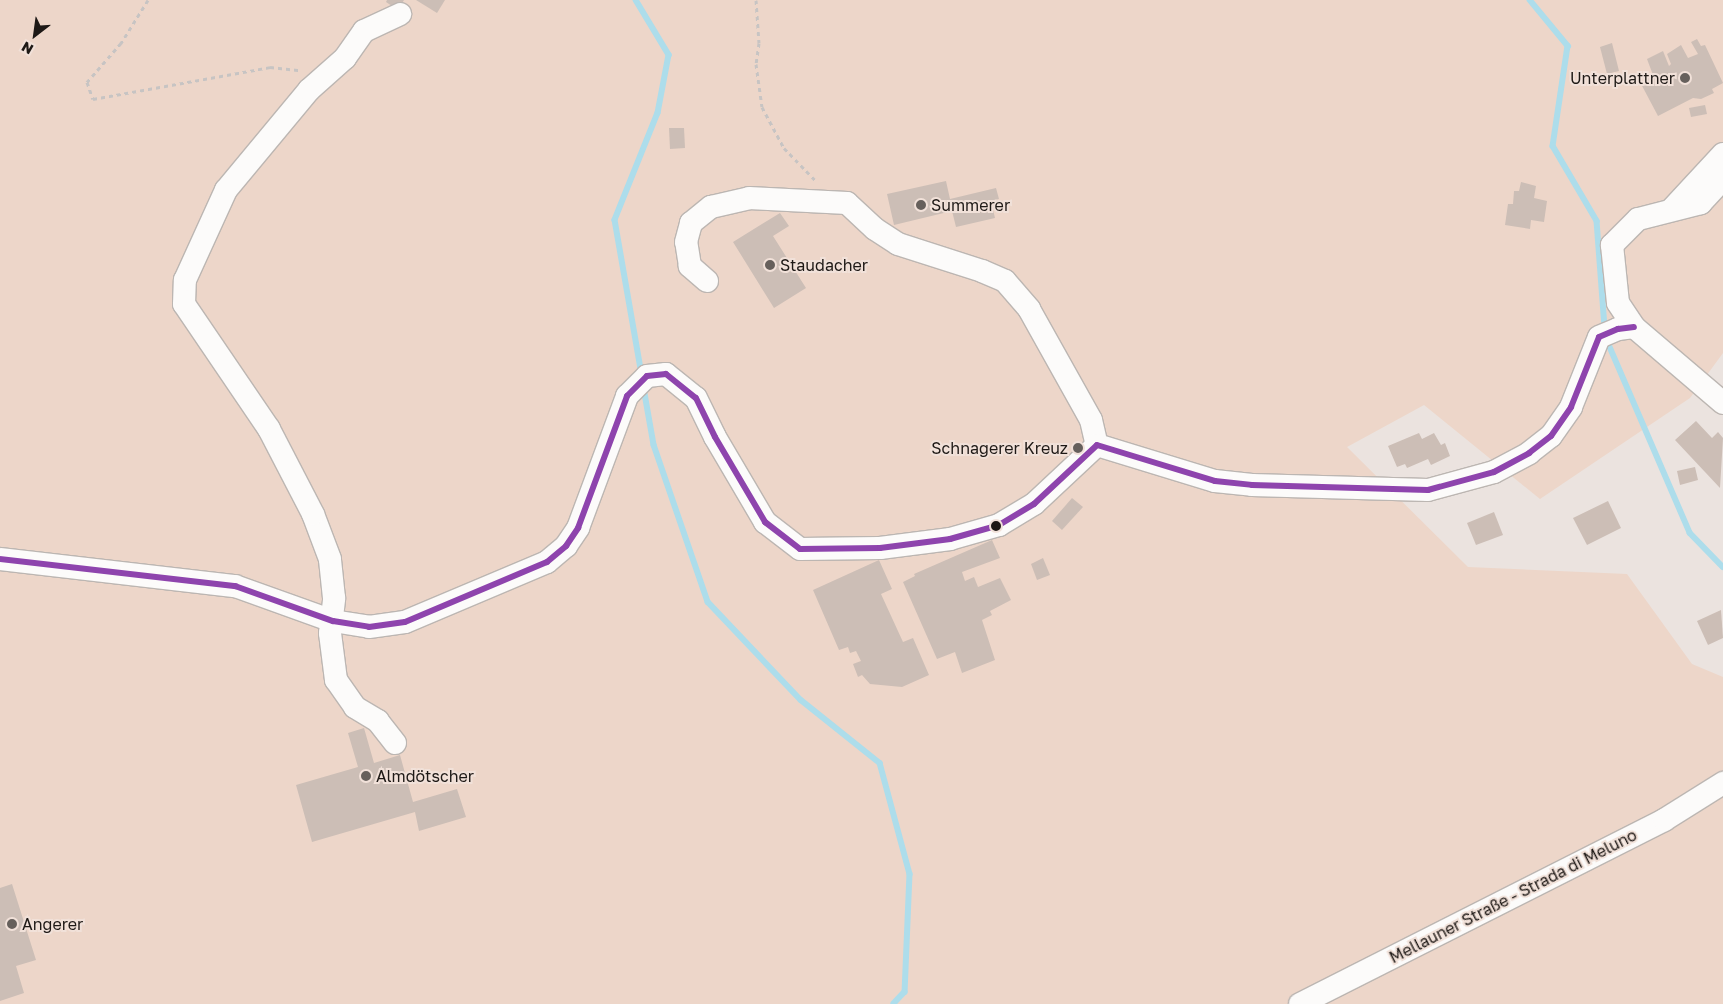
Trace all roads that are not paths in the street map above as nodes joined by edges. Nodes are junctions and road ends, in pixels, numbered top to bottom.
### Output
1 (400, 14) dead end
2 (1723, 154) edge
3 (1723, 179) edge
4 (1672, 209) junction
5 (707, 281) dead end
6 (1617, 331) junction
7 (1723, 402) edge
8 (1097, 445) junction
9 (0, 559) edge
10 (333, 621) junction
11 (395, 743) dead end
12 (1723, 783) edge
13 (1300, 1004) edge

1 - 10 street
2 - 4 street
3 - 4 street
4 - 6 street
5 - 8 street
6 - 7 street
6 - 8 street
8 - 10 street
9 - 10 street
10 - 11 street
12 - 13 street, Mellauner Straße - Strada di Meluno

